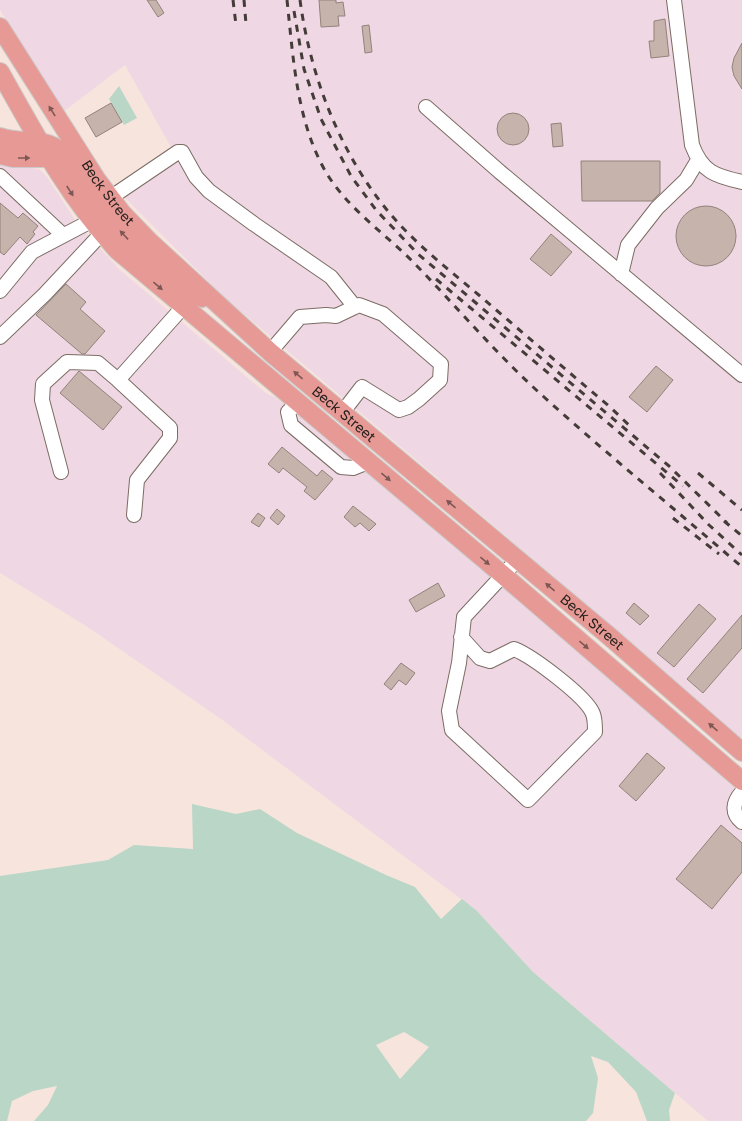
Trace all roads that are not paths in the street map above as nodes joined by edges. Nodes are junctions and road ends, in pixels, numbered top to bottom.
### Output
1 (674, 0) edge
2 (0, 26) edge
3 (0, 72) edge
4 (426, 106) dead end
5 (0, 137) edge
6 (40, 141) junction
7 (0, 155) edge
8 (49, 158) junction
9 (698, 160) junction
10 (0, 176) edge
11 (742, 182) edge
12 (110, 198) junction
13 (96, 227) junction
14 (63, 235) junction
15 (621, 274) junction
16 (0, 291) edge
17 (183, 307) junction
18 (220, 307) junction
19 (355, 307) junction
20 (0, 337) edge
21 (270, 352) junction
22 (742, 375) edge
23 (118, 380) junction
24 (342, 413) junction
25 (61, 472) dead end
26 (134, 515) dead end
27 (518, 560) junction
28 (503, 576) junction
29 (461, 637) junction
30 (742, 752) edge
31 (742, 781) edge
32 (742, 792) edge
33 (742, 822) edge

1 - 9 lane
12 -> 2 main road, Beck Street
3 - 6 main road, Beck Street
4 - 15 lane
5 - 6 main road
6 - 8 main road, Beck Street
18 -> 6 main road
7 -> 8 main road
8 -> 13 main road, Beck Street
9 - 11 lane
9 - 15 lane
10 - 14 lane
12 - 18 main road, Beck Street
12 - 19 lane
13 - 14 lane
13 -> 17 main road, Beck Street
13 - 20 lane
14 - 16 lane
15 - 22 lane
17 - 23 lane
17 -> 28 main road, Beck Street
18 - 21 main road, Beck Street
19 - 21 lane
19 - 24 lane
24 -> 21 main road, Beck Street
23 - 25 lane
23 - 26 lane
27 -> 24 main road, Beck Street
27 - 28 lane
30 -> 27 main road, Beck Street
28 - 29 lane
28 -> 31 main road, Beck Street
29 - 29 lane
32 - 33 lane

